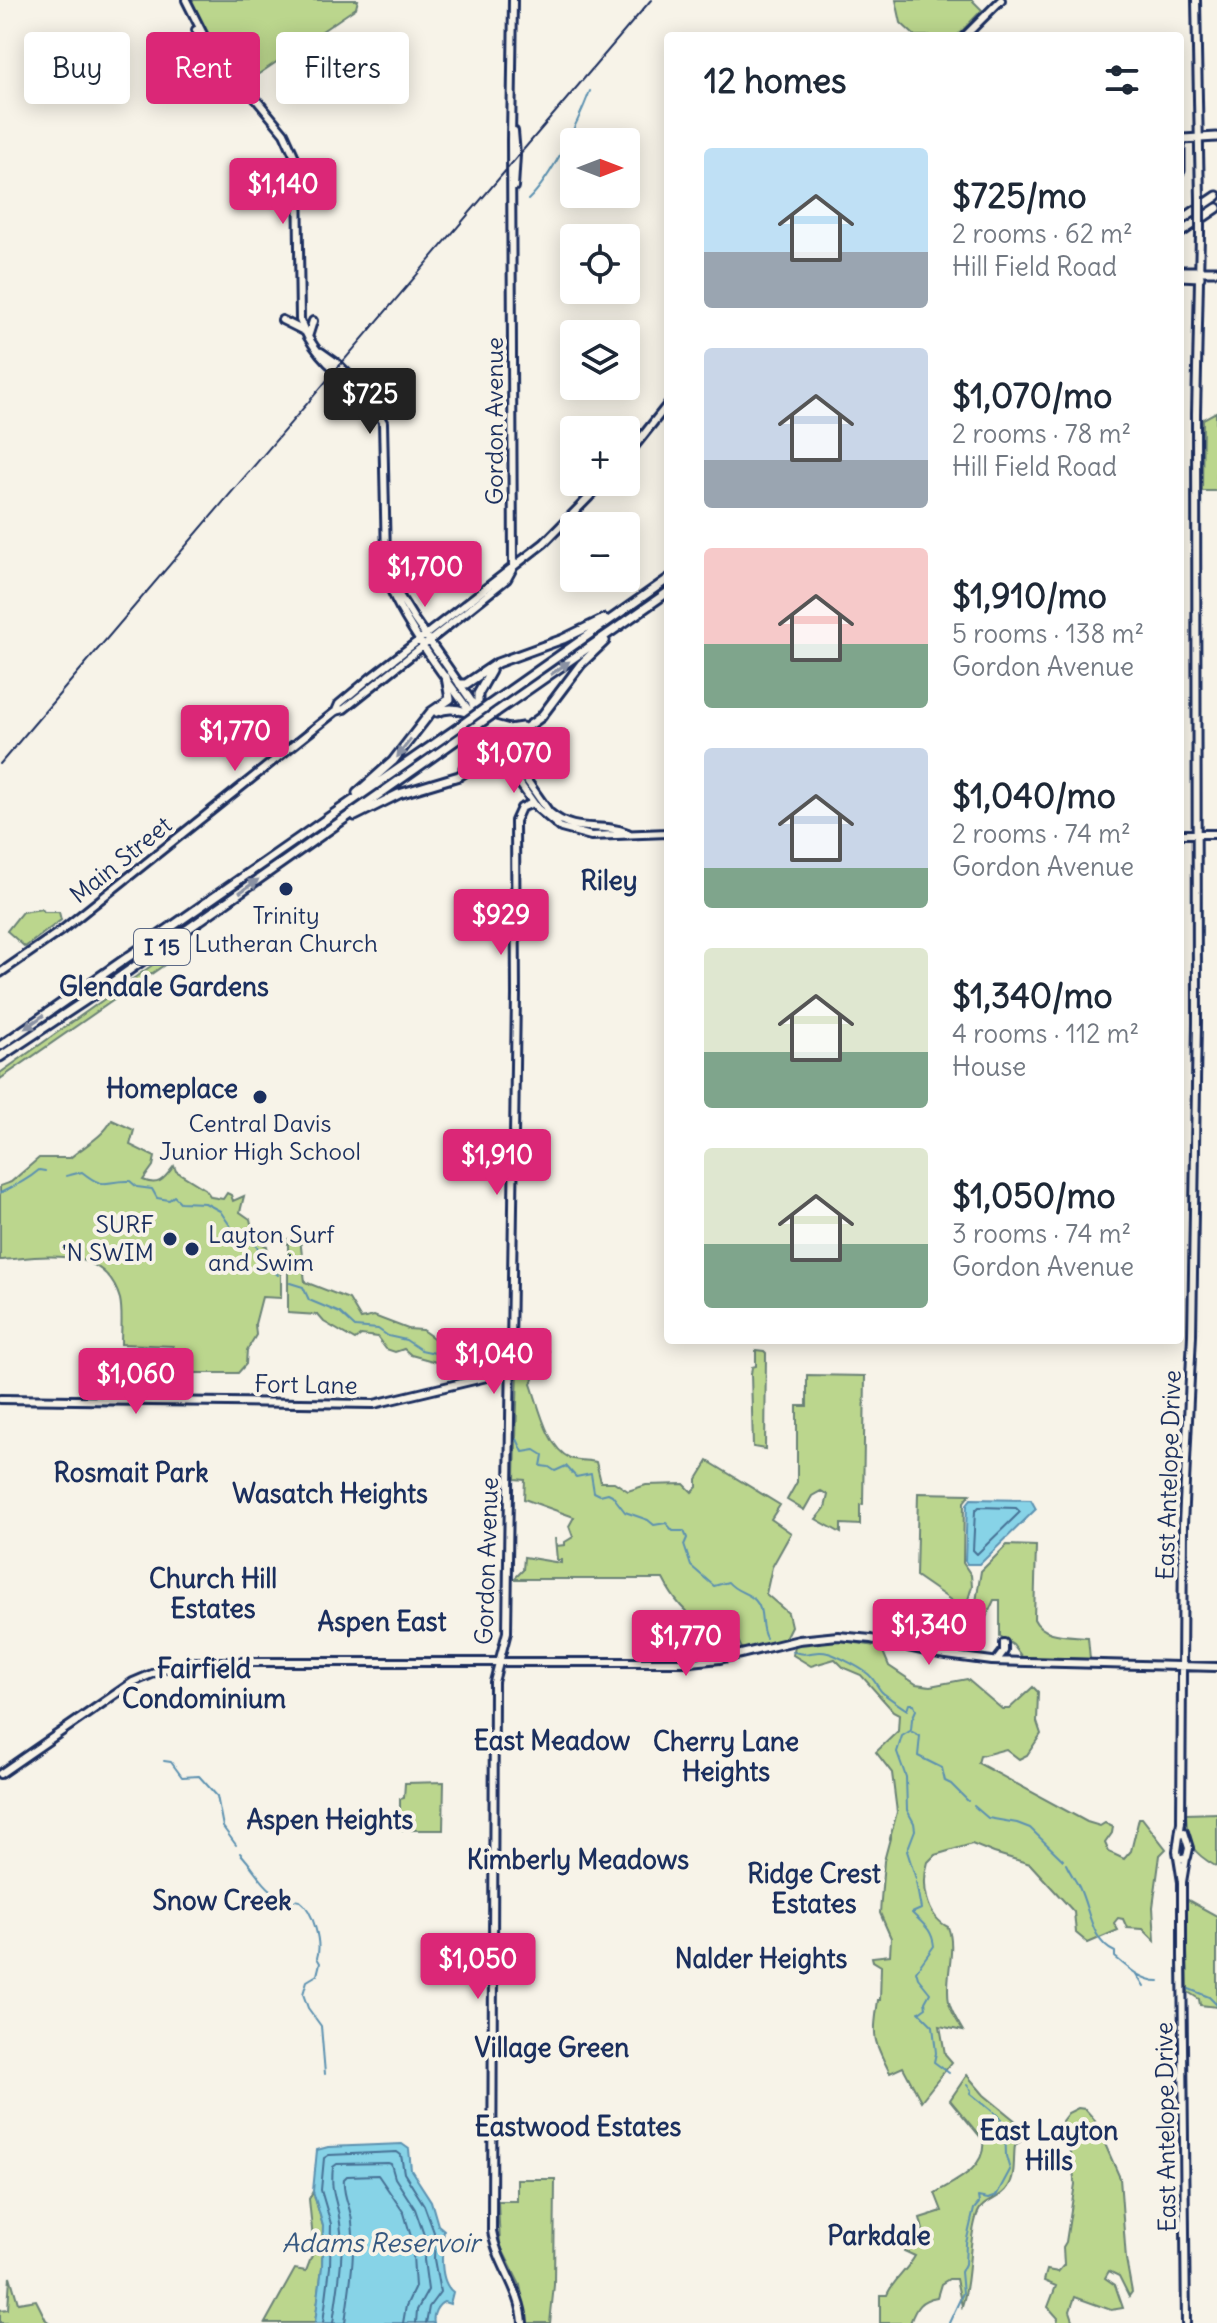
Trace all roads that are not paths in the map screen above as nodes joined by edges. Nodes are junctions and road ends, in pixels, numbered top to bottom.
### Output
1 (184, 0) edge
2 (513, 0) edge
3 (1001, 0) edge
4 (1196, 0) edge
5 (969, 32) edge
6 (1198, 137) junction
7 (1217, 137) edge
8 (1184, 139) edge
9 (1217, 196) edge
10 (1217, 208) edge
11 (1184, 218) edge
12 (1184, 230) edge
13 (1217, 271) edge
14 (1184, 273) edge
15 (1200, 274) junction
16 (282, 320) dead end
17 (313, 321) dead end
18 (306, 334) junction
19 (664, 409) edge
20 (640, 439) edge
21 (591, 496) edge
22 (386, 558) junction
23 (513, 568) junction
24 (664, 582) edge
25 (664, 595) edge
26 (472, 597) junction
27 (398, 599) junction
28 (628, 607) junction
29 (638, 614) junction
30 (458, 618) junction
31 (444, 628) junction
32 (424, 640) junction
33 (402, 658) junction
34 (437, 659) junction
35 (497, 663) junction
36 (446, 677) junction
37 (376, 683) junction
38 (460, 684) junction
39 (336, 711) junction
40 (478, 718) junction
41 (422, 722) junction
42 (532, 725) junction
43 (462, 730) junction
44 (497, 754) junction
45 (512, 768) junction
46 (449, 778) junction
47 (534, 801) junction
48 (334, 813) junction
49 (558, 823) junction
50 (602, 829) junction
51 (628, 833) junction
52 (664, 833) edge
53 (1184, 834) edge
54 (1197, 834) junction
55 (1217, 834) edge
56 (322, 835) junction
57 (0, 973) edge
58 (0, 1046) edge
59 (0, 1057) edge
60 (509, 1366) junction
61 (0, 1399) edge
62 (1004, 1643) dead end
63 (996, 1661) junction
64 (483, 1662) junction
65 (499, 1662) junction
66 (1181, 1665) junction
67 (1217, 1667) edge
68 (494, 1686) junction
69 (0, 1774) edge
70 (1182, 1844) junction
71 (1182, 1857) junction
72 (1195, 1862) dead end
73 (1184, 1871) junction
74 (1182, 1882) junction
75 (523, 2323) edge
76 (1186, 2323) edge

1 - 18 main road
2 - 23 main road, Gordon Avenue
3 - 5 main road
4 - 6 main road, East Antelope Drive
6 - 7 highway
6 - 8 highway
6 - 15 main road, East Antelope Drive, bridge
9 - 11 highway
10 - 12 highway
13 - 15 highway
14 - 15 highway
15 - 54 main road, East Antelope Drive
16 - 18 main road
17 - 18 main road
18 - 22 main road
19 - 20 main road
21 - 23 main road, Main Street
22 - 27 main road
22 - 27 main road
23 - 26 main road, Main Street
23 - 30 main road, Main Street
24 - 28 highway, I 15
25 - 29 highway, I 15
26 - 30 main road
26 - 32 main road, Main Street
27 - 32 main road
28 - 35 highway
28 - 43 highway, I 15, bridge
29 - 42 highway
43 -> 29 highway, I 15, bridge
30 - 31 main road, Main Street
31 - 32 main road, Main Street
31 - 34 main road
32 - 33 main road, Main Street
32 - 34 main road
33 - 34 main road
33 - 37 main road, Main Street
33 - 37 main road
33 - 39 main road, Main Street
34 - 36 main road
34 - 38 main road
35 - 38 highway
35 - 40 highway
36 - 40 main road
36 - 41 highway
37 - 39 main road, Main Street
38 - 40 main road
39 - 57 main road, Main Street
40 - 41 highway
40 - 42 highway
40 - 44 main road
40 - 45 main road
40 - 46 highway
41 -> 48 highway
42 - 45 highway
43 - 48 highway, I 15
43 - 56 highway, I 15
44 - 45 main road
44 - 46 highway
45 - 47 main road
46 - 56 highway
47 - 49 main road
47 - 60 main road, Gordon Avenue
48 -> 58 highway, I 15
49 - 50 main road
49 - 50 main road
49 - 51 main road
50 - 51 main road
51 - 52 main road
53 - 54 main road
54 - 55 main road
54 - 66 main road, East Antelope Drive
59 -> 56 highway, I 15
60 - 61 main road, Fort Lane
60 - 65 main road, Gordon Avenue
62 - 63 main road
63 - 65 main road
63 - 66 main road
64 - 65 main road
64 - 68 main road
64 - 69 main road
65 - 68 main road, Gordon Avenue
66 - 67 main road
66 - 70 main road, East Antelope Drive
68 - 75 main road, Gordon Avenue
70 - 71 main road
70 - 71 main road
71 - 73 main road, East Antelope Drive
71 - 74 main road, East Antelope Drive
72 - 73 main road
73 - 74 main road, East Antelope Drive
74 - 76 main road, East Antelope Drive

